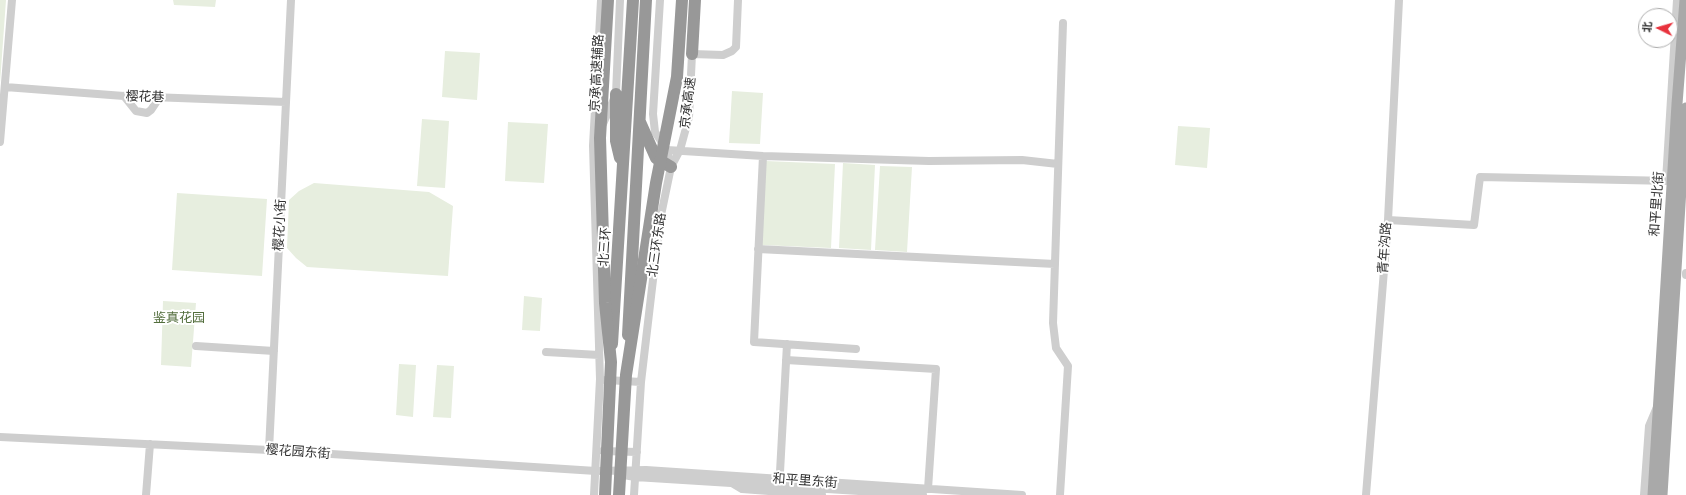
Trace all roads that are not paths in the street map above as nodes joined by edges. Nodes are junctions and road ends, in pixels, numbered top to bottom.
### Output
1 (12, 0) edge
2 (291, 0) edge
3 (601, 0) edge
4 (608, 0) edge
5 (620, 0) edge
6 (633, 0) edge
7 (646, 0) edge
8 (660, 0) edge
9 (682, 0) edge
10 (696, 0) edge
11 (738, 0) edge
12 (1399, 0) edge
13 (1682, 3) edge
14 (1063, 23) dead end
15 (692, 54) junction
16 (5, 87) junction
17 (616, 94) junction
18 (124, 96) junction
19 (159, 98) junction
20 (286, 102) junction
21 (1686, 108) edge
22 (639, 121) junction
23 (0, 142) edge
24 (593, 146) junction
25 (667, 150) junction
26 (680, 150) junction
27 (763, 156) junction
28 (1058, 164) junction
29 (671, 167) junction
30 (624, 174) junction
31 (1669, 181) junction
32 (1388, 220) junction
33 (758, 249) junction
34 (1055, 264) junction
35 (787, 344) junction
36 (196, 346) dead end
37 (856, 349) dead end
38 (274, 351) junction
39 (546, 352) dead end
40 (599, 355) junction
41 (786, 360) junction
42 (611, 362) junction
43 (626, 375) junction
44 (600, 379) junction
45 (641, 382) junction
46 (1658, 405) junction
47 (0, 437) edge
48 (150, 444) junction
49 (269, 450) junction
50 (596, 451) junction
51 (637, 452) junction
52 (596, 471) junction
53 (780, 472) dead end
54 (635, 473) junction
55 (731, 483) junction
56 (926, 492) edge
57 (146, 495) edge
58 (594, 495) edge
59 (605, 495) edge
60 (619, 495) edge
61 (634, 495) edge
62 (822, 495) edge
63 (1022, 495) edge
64 (1060, 495) edge
65 (1366, 495) edge
66 (1644, 495) edge
67 (1653, 495) edge
68 (1662, 495) edge

1 - 16 street
2 - 20 street, 樱花小街
3 - 24 street, 京承高速辅路
4 - 42 highway, bridge
5 - 17 street
6 - 30 highway, 北三环
7 - 22 highway, 北三环
8 - 25 street, 北三环东路
9 - 43 highway, bridge
10 - 15 highway
11 - 15 street
12 - 32 street, 青年沟路
13 - 31 main road, 和平里北街
14 - 28 street
15 - 26 street, 京承高速
16 - 18 street, 樱花巷
16 - 23 street
17 - 24 street
17 - 30 highway
18 - 19 street, 樱花巷
18 - 19 street
19 - 20 street, 樱花巷
20 - 38 street, 樱花小街
21 - 68 main road, 和平里北街
22 - 29 highway
22 - 43 highway, 北三环
24 - 40 street
25 - 26 street
25 - 29 street, 北三环东路
26 - 27 street
26 - 29 street, 京承高速
27 - 28 street
27 - 33 street
28 - 34 street
29 - 45 street, 北三环东路
30 - 42 highway, 北三环
31 - 32 street
31 - 46 main road, 和平里北街
32 - 65 street, 青年沟路
33 - 34 street
33 - 35 street
34 - 64 street
35 - 37 street
35 - 41 street
36 - 38 street
38 - 49 street, 樱花小街
39 - 40 street
40 - 44 street
41 - 53 street
41 - 56 street
42 - 59 highway, 北三环, bridge
43 - 60 highway, 北三环, bridge
44 - 45 street
44 - 50 street
45 - 51 street, 北三环东路
46 - 66 street, 和平里北街
46 - 67 main road, 和平里北街
47 - 48 street, 樱花园东街
48 - 49 street, 樱花园东街
48 - 57 street
49 - 52 street, 樱花园东街
50 - 51 street
50 - 52 street
51 - 54 street, 北三环东路
52 - 54 street, 樱花园东街
52 - 58 street
54 - 55 street, 和平里东街
54 - 56 street, 和平里东街
54 - 61 street, 北三环东路
55 - 56 street, 和平里东街
55 - 62 street
56 - 63 street, 和平里东街

